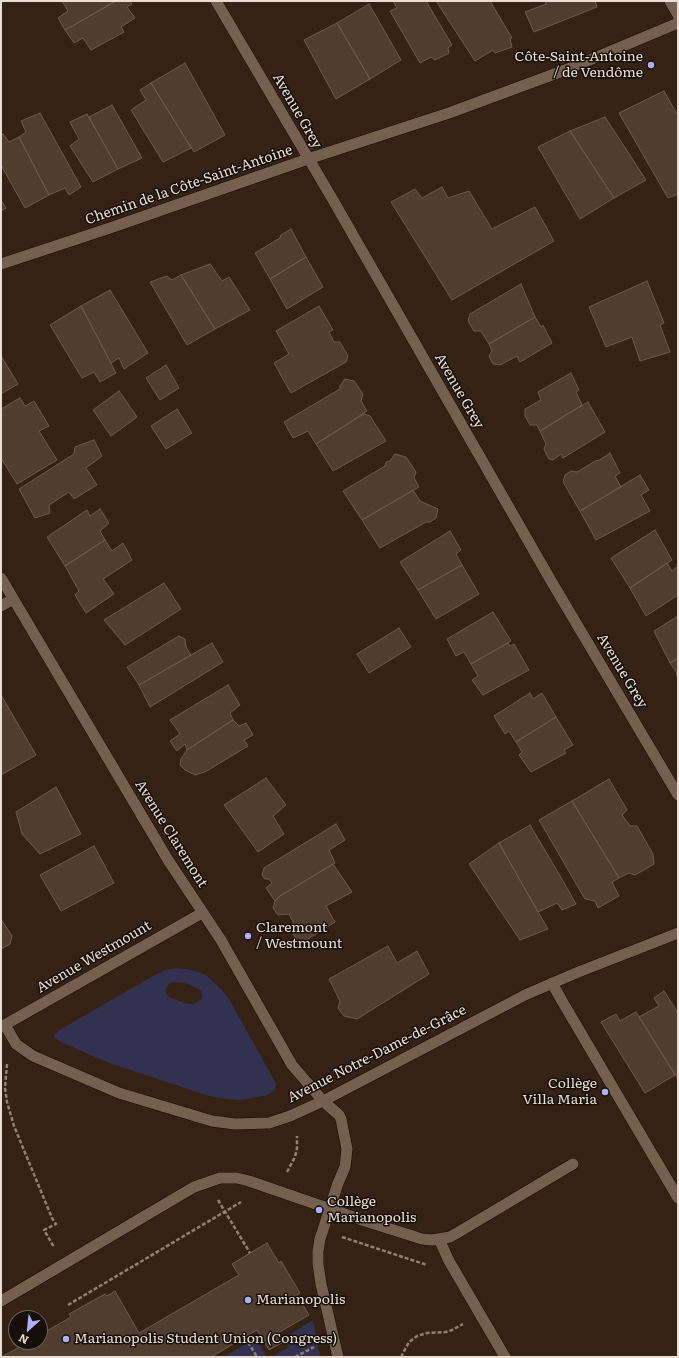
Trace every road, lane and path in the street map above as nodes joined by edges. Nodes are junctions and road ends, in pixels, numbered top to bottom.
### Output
1 (216, 1) edge
2 (670, 1) edge
3 (678, 15) edge
4 (678, 23) edge
5 (308, 159) junction
6 (1, 264) edge
7 (1, 578) edge
8 (13, 599) junction
9 (1, 606) edge
10 (678, 795) edge
11 (202, 912) junction
12 (678, 934) edge
13 (552, 983) junction
14 (3, 1026) edge
15 (8, 1059) dead end
16 (323, 1101) junction
17 (296, 1131) dead end
18 (573, 1164) dead end
19 (284, 1177) dead end
20 (678, 1198) edge
21 (248, 1204) dead end
22 (330, 1209) junction
23 (225, 1211) junction
24 (342, 1237) dead end
25 (439, 1239) junction
26 (51, 1241) dead end
27 (250, 1253) dead end
28 (417, 1262) dead end
29 (1, 1302) edge
30 (68, 1305) dead end
31 (464, 1324) dead end
32 (246, 1337) dead end
33 (314, 1347) dead end
34 (257, 1357) edge
35 (295, 1357) edge
36 (338, 1357) edge
37 (401, 1357) edge
38 (505, 1357) edge

1 - 5 street, Avenue Grey
2 - 3 street
4 - 5 street, Chemin de la Côte-Saint-Antoine
5 - 6 street, Chemin de la Côte-Saint-Antoine
5 - 10 street, Avenue Grey
7 - 8 street, Avenue Claremont
8 - 9 street
8 - 11 street, Avenue Claremont
11 - 14 street, Avenue Westmount
11 - 16 street, Avenue Claremont
12 - 13 street, Avenue Notre-Dame-de-Grâce
13 - 16 street, Avenue Notre-Dame-de-Grâce
13 - 20 street
14 - 16 street, Avenue Notre-Dame-de-Grâce
15 - 26 path
16 - 22 street, Avenue Claremont
17 - 19 path
18 - 25 street
21 - 23 path
22 - 25 street
22 - 29 street
22 - 36 street, Avenue Claremont
23 - 27 path
23 - 30 path
24 - 28 path
25 - 38 street
31 - 37 path
32 - 34 path
33 - 35 path

